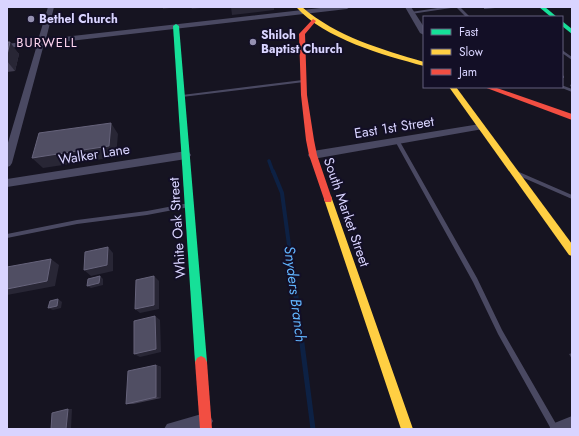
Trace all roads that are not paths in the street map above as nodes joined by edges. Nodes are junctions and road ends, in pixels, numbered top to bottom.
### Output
1 (51, 7) edge
2 (347, 7) edge
3 (452, 7) edge
4 (458, 7) edge
5 (495, 7) edge
6 (542, 7) edge
7 (329, 8) edge
8 (486, 8) dead end
9 (301, 10) edge
10 (409, 10) edge
11 (467, 16) edge
12 (553, 16) edge
13 (313, 21) junction
14 (563, 24) edge
15 (176, 26) junction
16 (423, 31) edge
17 (572, 32) edge
18 (42, 42) junction
19 (7, 46) edge
20 (563, 52) edge
21 (572, 59) edge
22 (423, 64) edge
23 (304, 81) junction
24 (571, 86) edge
25 (563, 87) edge
26 (453, 88) edge
27 (491, 88) edge
28 (572, 90) edge
29 (182, 96) junction
30 (571, 116) edge
31 (480, 127) junction
32 (397, 140) junction
33 (186, 155) junction
34 (313, 155) junction
35 (7, 163) edge
36 (512, 171) junction
37 (7, 183) edge
38 (572, 197) edge
39 (190, 205) junction
40 (7, 236) edge
41 (572, 252) edge
42 (572, 424) edge
43 (206, 425) edge
44 (172, 429) edge
45 (407, 429) edge
46 (556, 429) edge

1 - 18 street
2 - 7 street
3 - 10 lane
4 - 11 lane
5 - 8 lane
6 - 12 street
7 - 9 street
9 - 13 street
9 - 15 street
10 - 16 street
13 - 22 street
13 - 23 street, South Market Street
14 - 17 street
15 - 18 street
15 - 29 street, White Oak Street
18 - 19 street
18 - 35 street
20 - 21 lane
23 - 29 lane
23 - 34 street, South Market Street
24 - 28 lane
25 - 28 lane
26 - 31 street
27 - 30 street
29 - 33 street, White Oak Street
31 - 32 street, East 1st Street
31 - 36 street
32 - 34 street, East 1st Street
32 - 46 lane
33 - 37 street, Walker Lane
33 - 39 street, White Oak Street
34 - 45 street, South Market Street
36 - 38 lane
36 - 41 street
39 - 40 lane
39 - 43 street, White Oak Street
42 - 46 street
43 - 44 street

